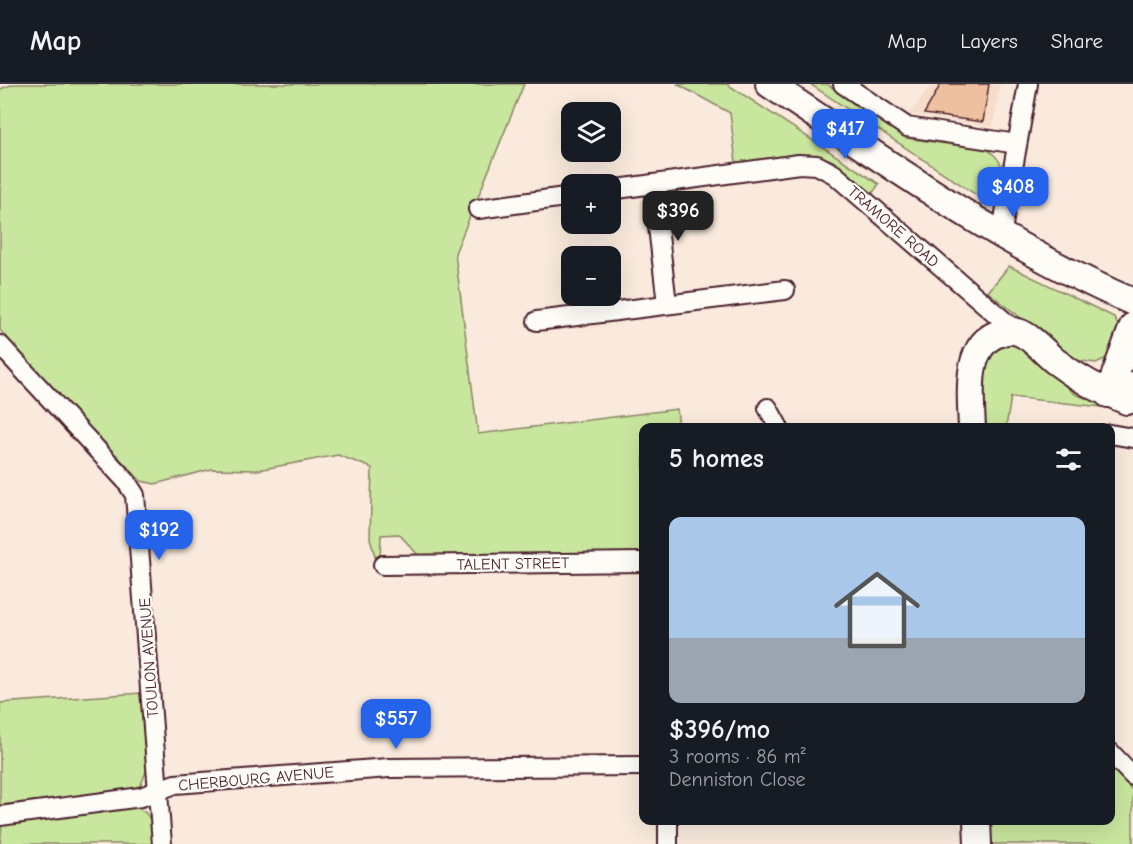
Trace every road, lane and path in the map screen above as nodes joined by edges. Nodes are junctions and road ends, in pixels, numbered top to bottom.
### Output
1 (769, 84) edge
2 (843, 84) edge
3 (1028, 84) edge
4 (1017, 144) junction
5 (653, 184) junction
6 (621, 188) edge
7 (561, 198) edge
8 (478, 209) dead end
9 (1000, 236) junction
10 (785, 290) dead end
11 (1133, 302) edge
12 (667, 304) junction
13 (537, 321) dead end
14 (1133, 326) edge
15 (1017, 332) junction
16 (0, 345) edge
17 (1125, 396) edge
18 (768, 408) dead end
19 (776, 423) edge
20 (972, 423) edge
21 (1115, 435) edge
22 (1133, 438) edge
23 (639, 562) edge
24 (383, 565) dead end
25 (1115, 757) edge
26 (639, 766) edge
27 (1133, 776) edge
28 (158, 791) junction
29 (0, 816) edge
30 (668, 825) edge
31 (978, 825) edge
32 (162, 844) edge
33 (668, 844) edge
34 (978, 844) edge

1 - 9 main road
2 - 4 street
3 - 4 street
4 - 9 street
5 - 6 street, TRAMORE ROAD
5 - 12 street
5 - 15 street, TRAMORE ROAD
7 - 8 street
9 - 11 main road
10 - 12 street
12 - 13 street
14 - 17 main road
15 - 17 main road
15 - 20 main road
16 - 28 street, TOULON AVENUE
18 - 19 street
21 - 22 street
23 - 24 street, TALENT STREET
25 - 27 street
26 - 28 street, CHERBOURG AVENUE
28 - 29 street, CHERBOURG AVENUE
28 - 32 street, TOULON AVENUE
30 - 33 street
31 - 34 main road

